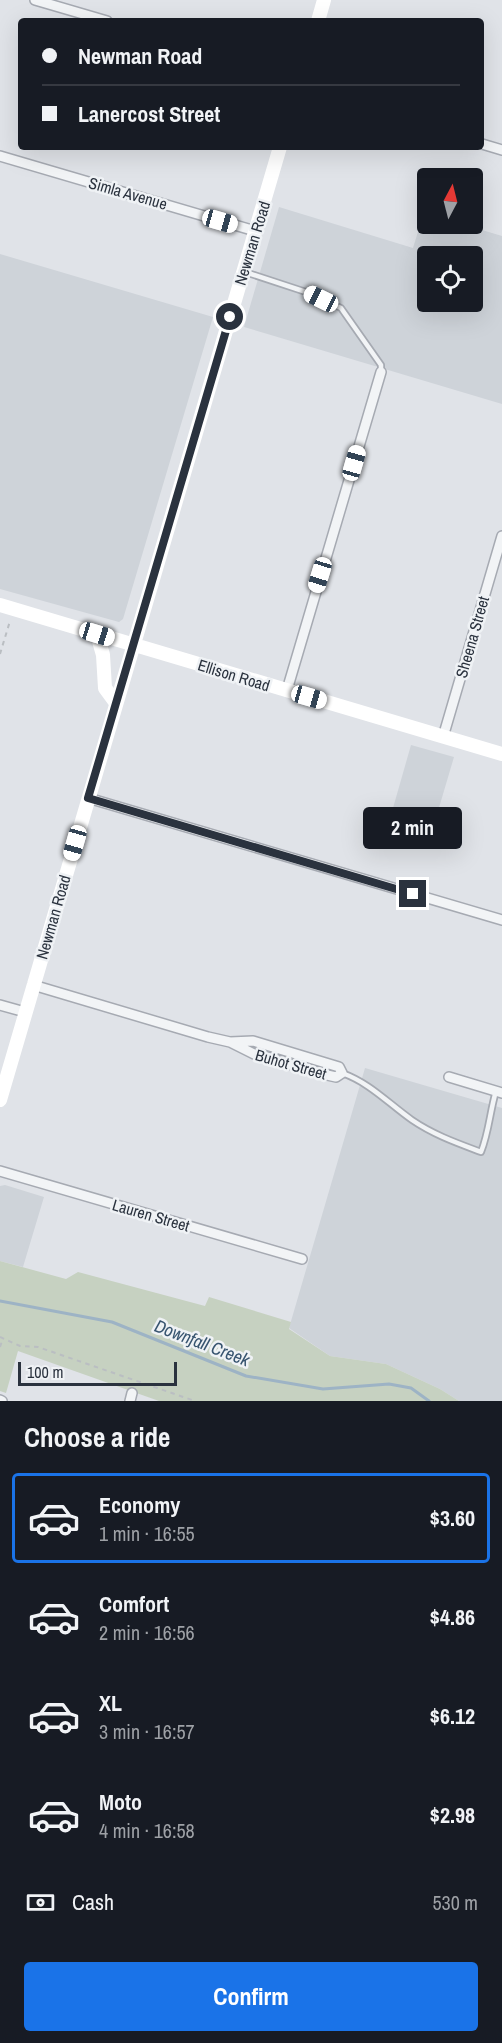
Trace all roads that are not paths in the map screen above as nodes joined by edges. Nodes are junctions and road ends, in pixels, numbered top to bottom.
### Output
1 (35, 0) edge
2 (324, 0) edge
3 (97, 18) edge
4 (319, 18) edge
5 (484, 145) edge
6 (279, 150) edge
7 (502, 150) edge
8 (0, 156) edge
9 (255, 231) junction
10 (243, 272) junction
11 (381, 372) joint
12 (502, 536) edge
13 (0, 605) edge
14 (97, 634) junction
15 (134, 645) junction
16 (286, 690) junction
17 (116, 703) junction
18 (443, 737) junction
19 (502, 754) edge
20 (88, 798) junction
21 (502, 920) edge
22 (33, 985) junction
23 (0, 1005) edge
24 (25, 1012) junction
25 (342, 1073) joint
26 (449, 1077) dead end
27 (499, 1092) edge
28 (0, 1100) edge
29 (0, 1172) edge
30 (302, 1259) dead end

1 - 3 street
2 - 4 main road
5 - 7 street
6 - 9 main road, Newman Road
8 - 9 street, Simla Avenue
9 - 10 main road, Newman Road
10 - 11 lane
10 - 15 main road, Newman Road
11 - 16 street
12 - 18 street, Sheena Street
13 - 14 main road, Ellison Road
14 - 15 main road, Ellison Road
14 - 17 main road
15 - 16 main road, Ellison Road
15 - 17 main road, Newman Road
16 - 18 main road, Ellison Road
17 - 20 main road, Newman Road
18 - 19 main road, Ellison Road
20 - 21 street
20 - 22 main road, Newman Road
22 - 24 main road, Newman Road
22 - 25 street, Buhot Street
23 - 24 street
24 - 28 main road, Newman Road
25 - 27 lane
26 - 27 street
29 - 30 street, Lauren Street

